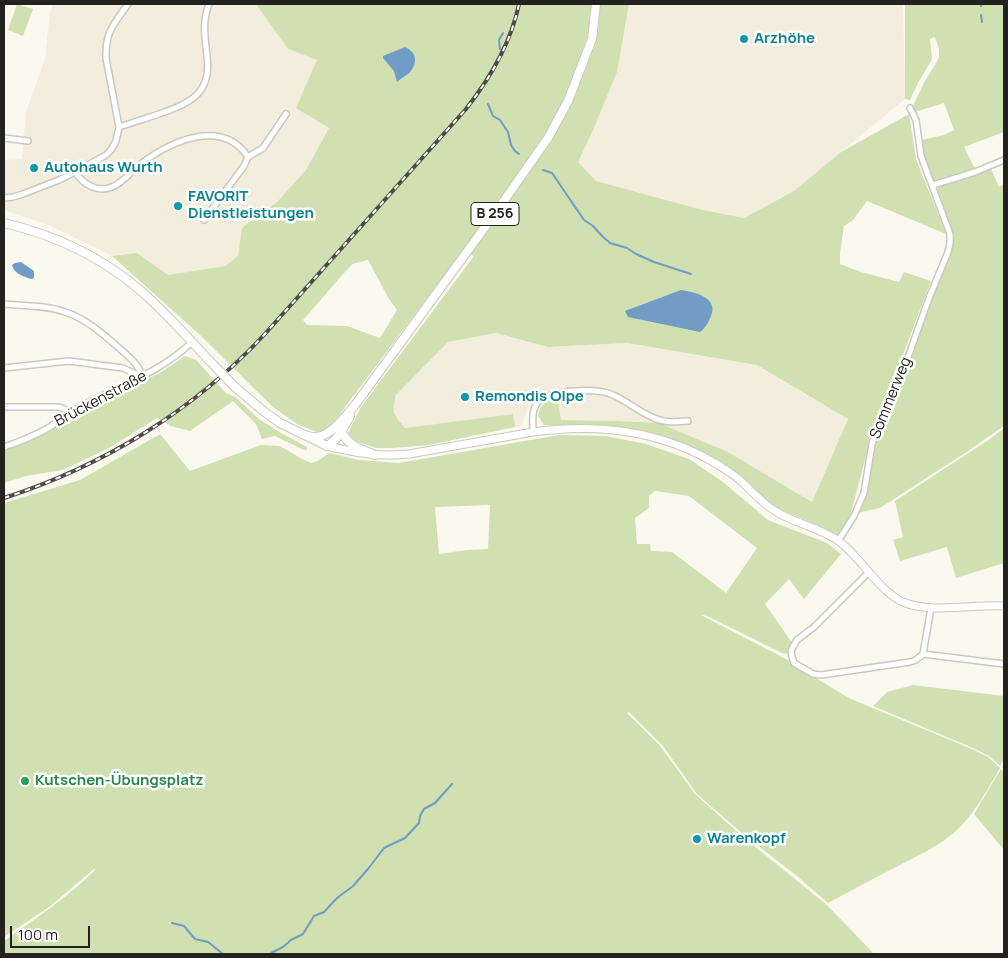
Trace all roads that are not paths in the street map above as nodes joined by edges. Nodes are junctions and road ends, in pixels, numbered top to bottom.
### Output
1 (128, 4) edge
2 (208, 4) edge
3 (596, 4) edge
4 (910, 108) dead end
5 (286, 114) dead end
6 (119, 127) junction
7 (4, 138) edge
8 (28, 141) dead end
9 (248, 157) junction
10 (1004, 160) edge
11 (75, 172) junction
12 (932, 185) junction
13 (4, 198) edge
14 (204, 220) dead end
15 (4, 223) edge
16 (4, 304) edge
17 (192, 342) junction
18 (4, 368) edge
19 (142, 377) junction
20 (4, 407) edge
21 (71, 412) junction
22 (688, 421) dead end
23 (338, 430) junction
24 (533, 432) junction
25 (302, 434) junction
26 (327, 446) junction
27 (4, 447) edge
28 (375, 455) junction
29 (838, 541) junction
30 (869, 572) junction
31 (1004, 606) edge
32 (931, 608) junction
33 (923, 654) junction
34 (1004, 664) edge

1 - 6 street
2 - 6 street
3 - 23 main road, B 256
4 - 12 street
5 - 9 street
6 - 11 street
7 - 8 street
9 - 11 street
9 - 14 street
10 - 12 street
11 - 13 street
12 - 29 street, Sommerweg
15 - 17 main road, B 256
16 - 19 street
17 - 19 street, Brückenstraße
17 - 25 main road, B 256, bridge
18 - 19 street
19 - 21 street, Brückenstraße
20 - 21 street
21 - 27 street, Brückenstraße
22 - 24 street
23 - 25 main road, B 256
23 - 26 main road, B 256
23 - 28 main road
24 - 28 main road
24 - 29 main road
25 - 26 main road, B 256
26 - 28 main road
29 - 30 main road
30 - 32 main road
30 - 33 street
31 - 32 main road
32 - 33 street
33 - 34 street

